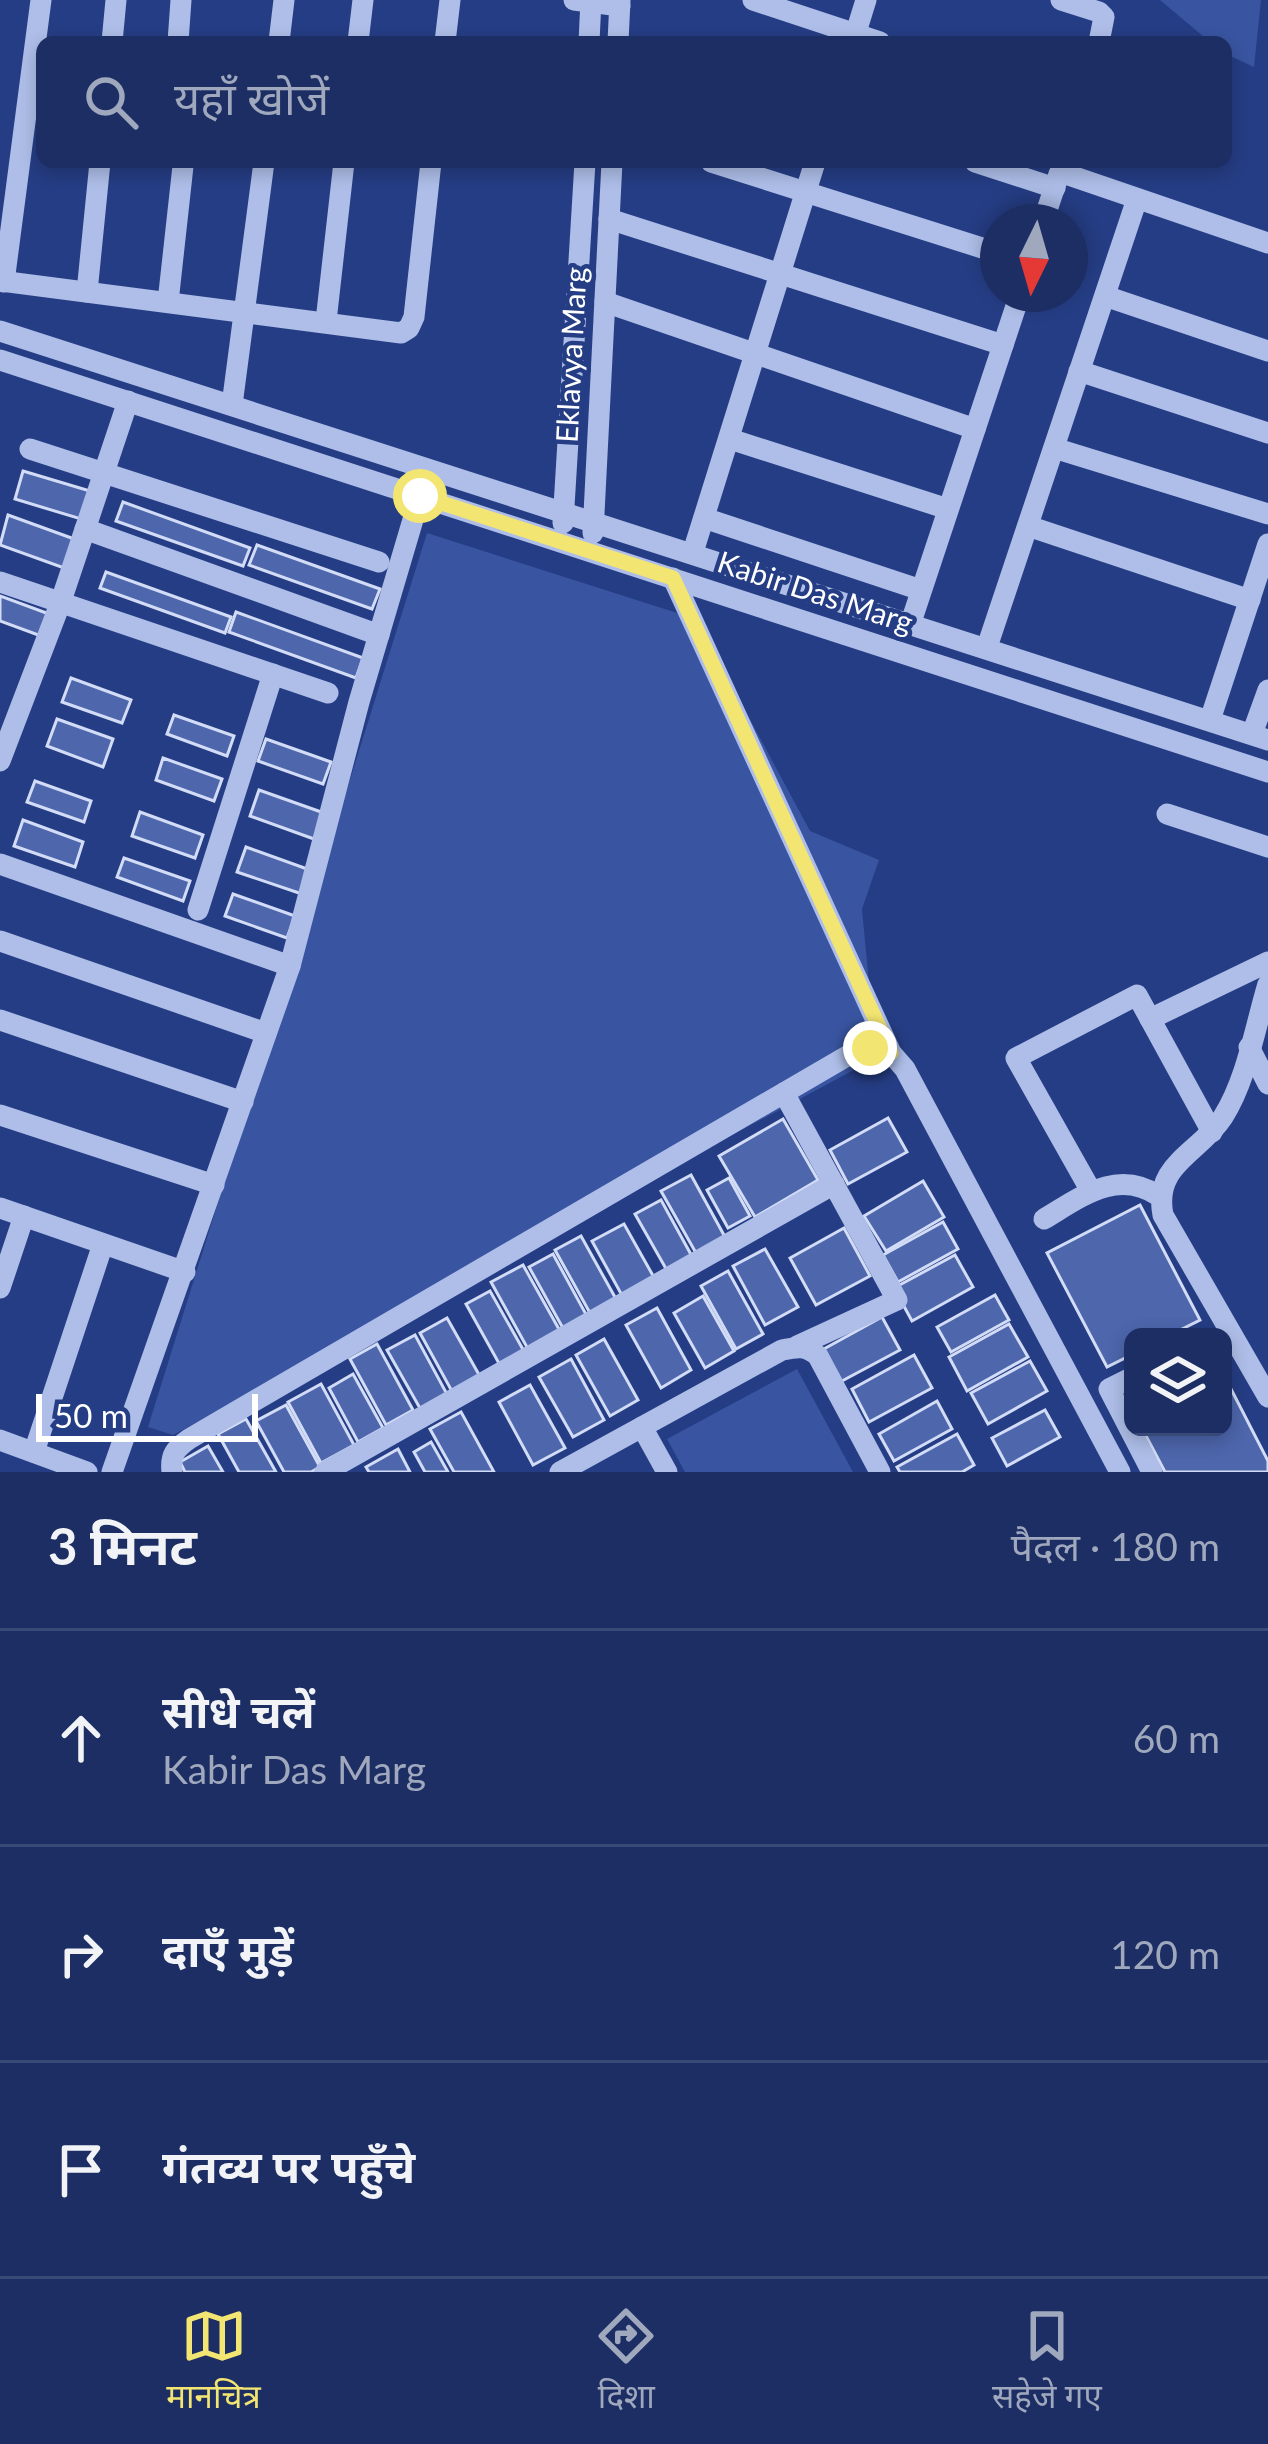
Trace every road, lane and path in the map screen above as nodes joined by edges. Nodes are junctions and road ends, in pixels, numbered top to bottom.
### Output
1 (41, 0) edge
2 (116, 0) edge
3 (182, 0) edge
4 (284, 0) edge
5 (363, 0) edge
6 (450, 0) edge
7 (753, 0) edge
8 (866, 0) edge
9 (1060, 0) edge
10 (585, 1) edge
11 (620, 3) edge
12 (39, 36) edge
13 (113, 36) edge
14 (179, 36) edge
15 (279, 36) edge
16 (359, 36) edge
17 (446, 36) edge
18 (588, 36) edge
19 (618, 36) edge
20 (849, 36) edge
21 (855, 36) edge
22 (1100, 36) edge
23 (36, 86) edge
24 (33, 138) edge
25 (99, 168) edge
26 (183, 168) edge
27 (263, 168) edge
28 (343, 168) edge
29 (430, 168) edge
30 (585, 168) edge
31 (612, 168) edge
32 (730, 168) edge
33 (813, 168) edge
34 (1017, 168) edge
35 (1059, 174) edge
36 (806, 192) junction
37 (1137, 199) junction
38 (1049, 204) edge
39 (609, 219) junction
40 (1268, 243) edge
41 (980, 247) edge
42 (780, 273) junction
43 (2, 282) edge
44 (87, 292) junction
45 (1105, 296) junction
46 (168, 302) junction
47 (605, 302) junction
48 (245, 311) junction
49 (1014, 312) edge
50 (326, 321) junction
51 (0, 331) edge
52 (1003, 345) junction
53 (1268, 351) edge
54 (755, 352) junction
55 (0, 360) edge
56 (1079, 371) junction
57 (128, 401) junction
58 (232, 405) junction
59 (975, 428) junction
60 (1268, 433) edge
61 (730, 439) junction
62 (1054, 448) junction
63 (30, 449) dead end
64 (103, 476) junction
65 (420, 496) junction
66 (948, 509) junction
67 (563, 511) junction
68 (1268, 514) edge
69 (704, 518) junction
70 (593, 520) junction
71 (1028, 526) junction
72 (85, 530) junction
73 (562, 542) junction
74 (1268, 544) edge
75 (592, 552) junction
76 (693, 553) junction
77 (379, 562) dead end
78 (673, 578) junction
79 (0, 582) edge
80 (921, 590) junction
81 (1250, 600) junction
82 (60, 604) junction
83 (910, 622) junction
84 (379, 634) junction
85 (987, 647) junction
86 (273, 674) junction
87 (1268, 690) edge
88 (328, 693) dead end
89 (1210, 720) junction
90 (1260, 737) edge
91 (0, 761) edge
92 (1268, 772) edge
93 (1167, 814) dead end
94 (1268, 848) edge
95 (0, 864) edge
96 (198, 910) dead end
97 (0, 941) edge
98 (1268, 962) edge
99 (290, 966) junction
100 (1268, 984) edge
101 (1150, 1018) junction
102 (0, 1020) edge
103 (266, 1033) junction
104 (1249, 1046) junction
105 (891, 1053) junction
106 (1268, 1084) edge
107 (784, 1093) junction
108 (243, 1102) junction
109 (0, 1115) edge
110 (1212, 1132) junction
111 (834, 1184) junction
112 (214, 1185) junction
113 (1091, 1191) junction
114 (1159, 1196) junction
115 (0, 1208) edge
116 (24, 1216) junction
117 (1044, 1219) dead end
118 (104, 1244) junction
119 (184, 1272) junction
120 (0, 1288) edge
121 (1218, 1328) edge
122 (797, 1347) junction
123 (1232, 1349) edge
124 (1124, 1382) edge
125 (1268, 1397) edge
126 (1124, 1418) edge
127 (642, 1427) junction
128 (1133, 1436) edge
129 (0, 1440) edge
130 (34, 1452) junction
131 (87, 1472) edge
132 (112, 1472) edge
133 (172, 1472) edge
134 (325, 1472) edge
135 (560, 1472) edge
136 (667, 1472) edge
137 (880, 1472) edge
138 (1120, 1472) edge
139 (1152, 1472) edge

1 - 12 street
2 - 13 street
3 - 14 street
4 - 15 street
5 - 16 street
6 - 17 street
7 - 20 street
8 - 21 street
9 - 22 street
10 - 11 street
10 - 18 street
11 - 19 street
23 - 24 street
24 - 43 street
25 - 44 street
26 - 46 street
27 - 48 street
28 - 50 street
29 - 50 street
30 - 67 street, Eklavya Marg
31 - 39 street, Eklavya Marg
32 - 36 street
33 - 36 street
34 - 35 street
35 - 37 street
35 - 38 street
36 - 41 street
36 - 42 street
37 - 40 street
37 - 45 street
39 - 42 street
39 - 47 street, Eklavya Marg
42 - 52 street
42 - 54 street
43 - 44 street
44 - 46 street
45 - 53 street
45 - 56 street
46 - 48 street
47 - 54 street
47 - 70 street, Eklavya Marg
48 - 50 street
48 - 58 street
49 - 52 street
51 - 58 street, Kabir Das Marg
52 - 59 street
54 - 59 street
54 - 61 street
55 - 57 street, Kabir Das Marg
56 - 60 street
56 - 62 street
57 - 64 street
57 - 65 street, Kabir Das Marg
58 - 67 street, Kabir Das Marg
59 - 66 street
61 - 66 street
61 - 69 street
62 - 68 street
62 - 71 street
63 - 64 street
64 - 72 street
64 - 77 street
65 - 73 street, Kabir Das Marg
65 - 84 street
66 - 80 street
67 - 70 street, Kabir Das Marg
67 - 73 street, Eklavya Marg
69 - 76 street
69 - 80 street
70 - 75 street, Eklavya Marg
70 - 76 street, Kabir Das Marg
71 - 81 street
71 - 85 street
72 - 82 street
72 - 84 street
73 - 75 street, Kabir Das Marg
74 - 81 street
75 - 78 street, Kabir Das Marg
76 - 83 street, Kabir Das Marg
78 - 92 street, Kabir Das Marg
78 - 105 street
79 - 82 street
80 - 83 street
81 - 89 street
82 - 86 street
82 - 91 street
83 - 85 street, Kabir Das Marg
84 - 99 street
85 - 89 street, Kabir Das Marg
86 - 88 street
86 - 96 street
87 - 90 street
89 - 90 street, Kabir Das Marg
93 - 94 street
95 - 99 street
97 - 103 street
98 - 101 street
99 - 103 street
100 - 104 street
101 - 110 street
101 - 113 street
102 - 108 street
103 - 108 street
104 - 106 street
104 - 110 street
105 - 107 street
105 - 138 street
107 - 111 street
107 - 133 street
108 - 112 street
109 - 112 street
110 - 114 street
111 - 122 street
111 - 134 street
112 - 119 street
113 - 114 street
113 - 117 street
114 - 121 street
115 - 116 street
116 - 118 street
116 - 120 street
118 - 119 street
118 - 130 street
119 - 132 street
122 - 127 street
122 - 137 street
123 - 125 street
124 - 126 street
127 - 135 street
127 - 136 street
128 - 139 street
129 - 130 street
130 - 131 street

